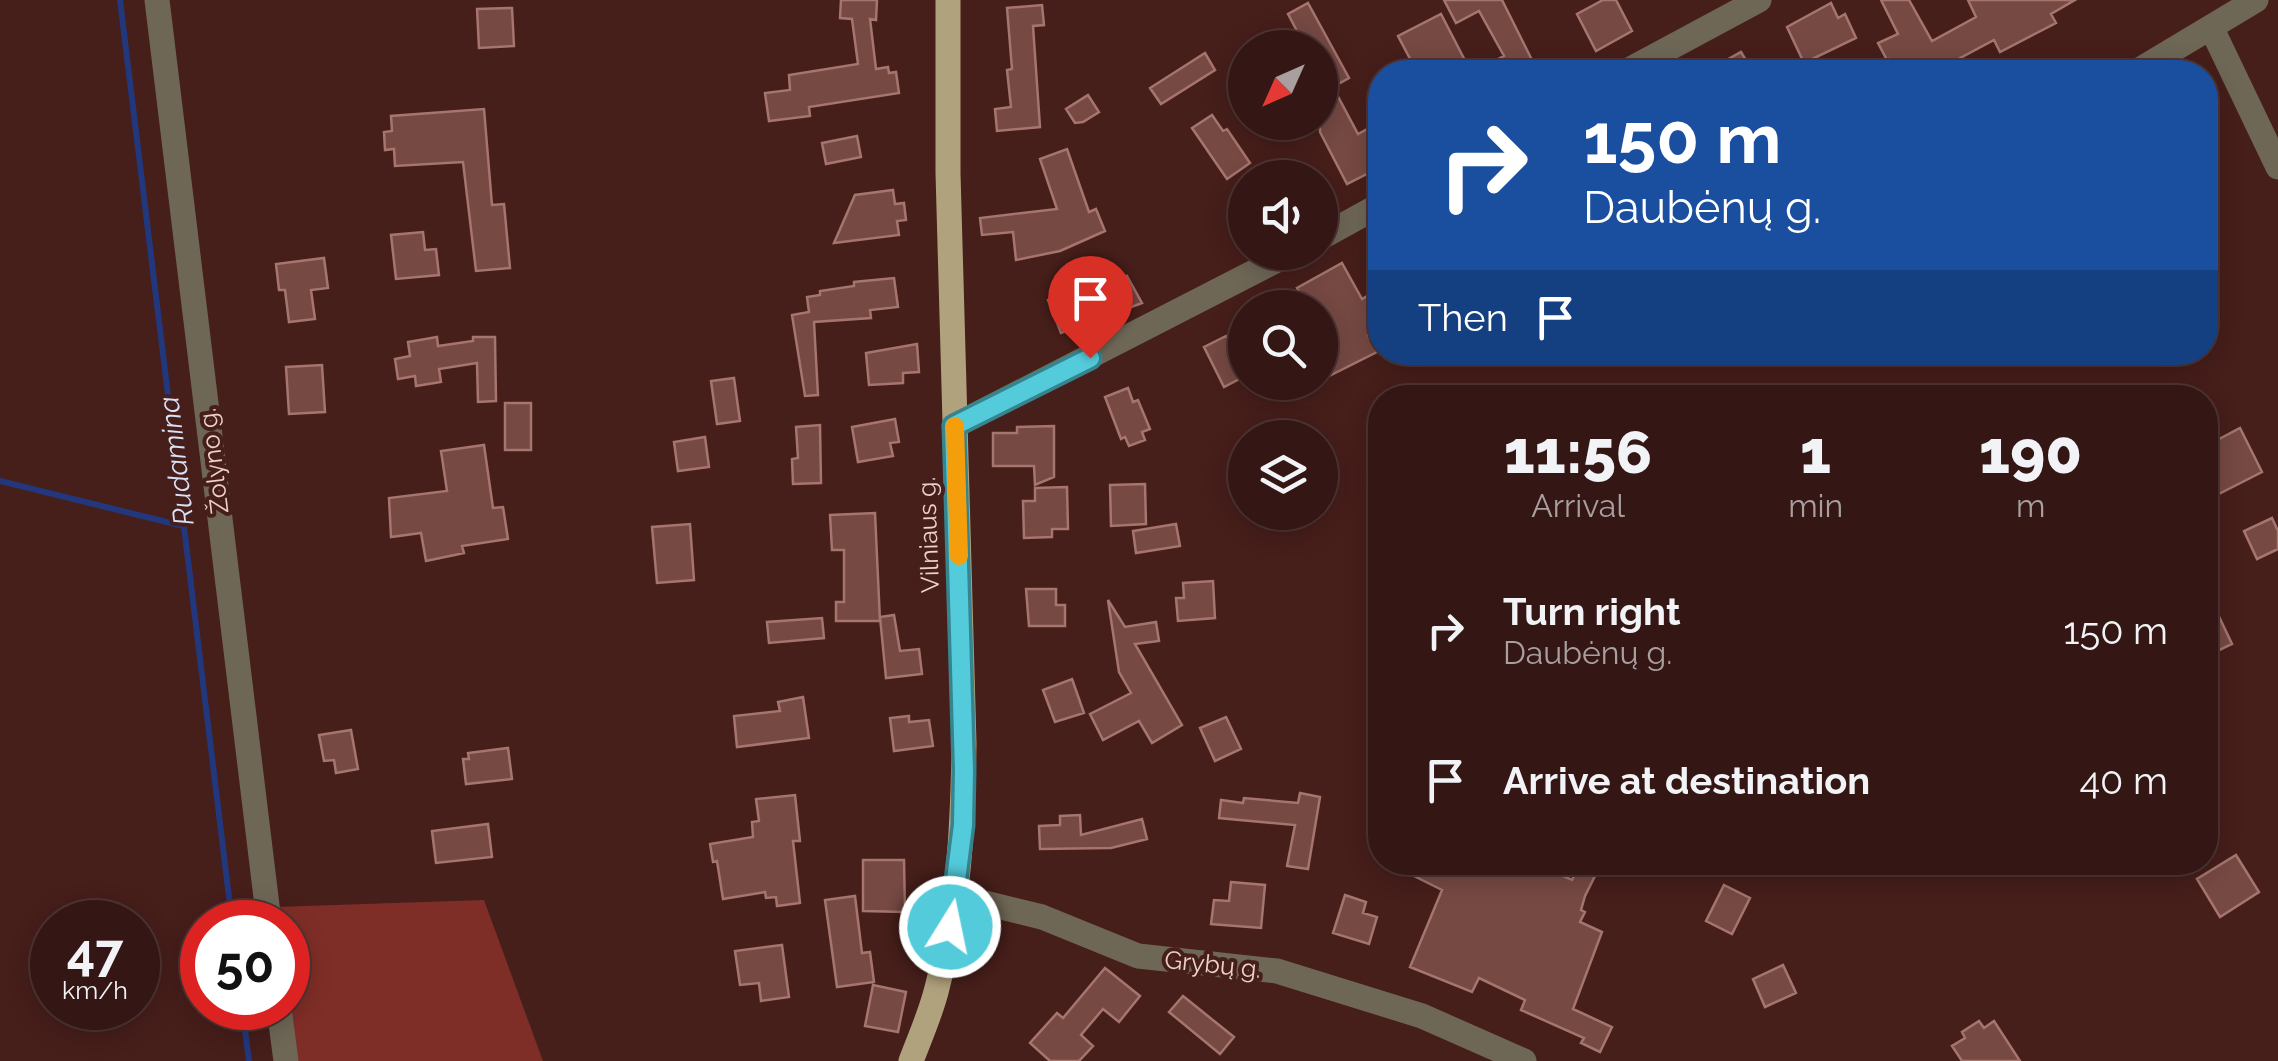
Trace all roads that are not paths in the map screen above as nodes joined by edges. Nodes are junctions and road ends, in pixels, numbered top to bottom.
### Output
1 (157, 0) edge
2 (948, 0) edge
3 (1759, 0) edge
4 (2256, 0) edge
5 (2211, 27) junction
6 (1647, 60) edge
7 (2156, 60) edge
8 (2278, 167) edge
9 (1368, 212) edge
10 (1338, 228) edge
11 (1258, 270) edge
12 (954, 426) junction
13 (956, 896) junction
14 (266, 900) edge
15 (282, 1030) edge
16 (286, 1061) edge
17 (912, 1061) edge
18 (1524, 1061) edge

1 - 14 street, Žolyno g.
2 - 12 main road, Vilniaus g.
3 - 6 street
4 - 5 street
5 - 7 street
5 - 8 street
9 - 10 street
11 - 12 street
12 - 13 main road, Vilniaus g.
13 - 17 main road, Vilniaus g.
13 - 18 street, Grybų g.
15 - 16 street

